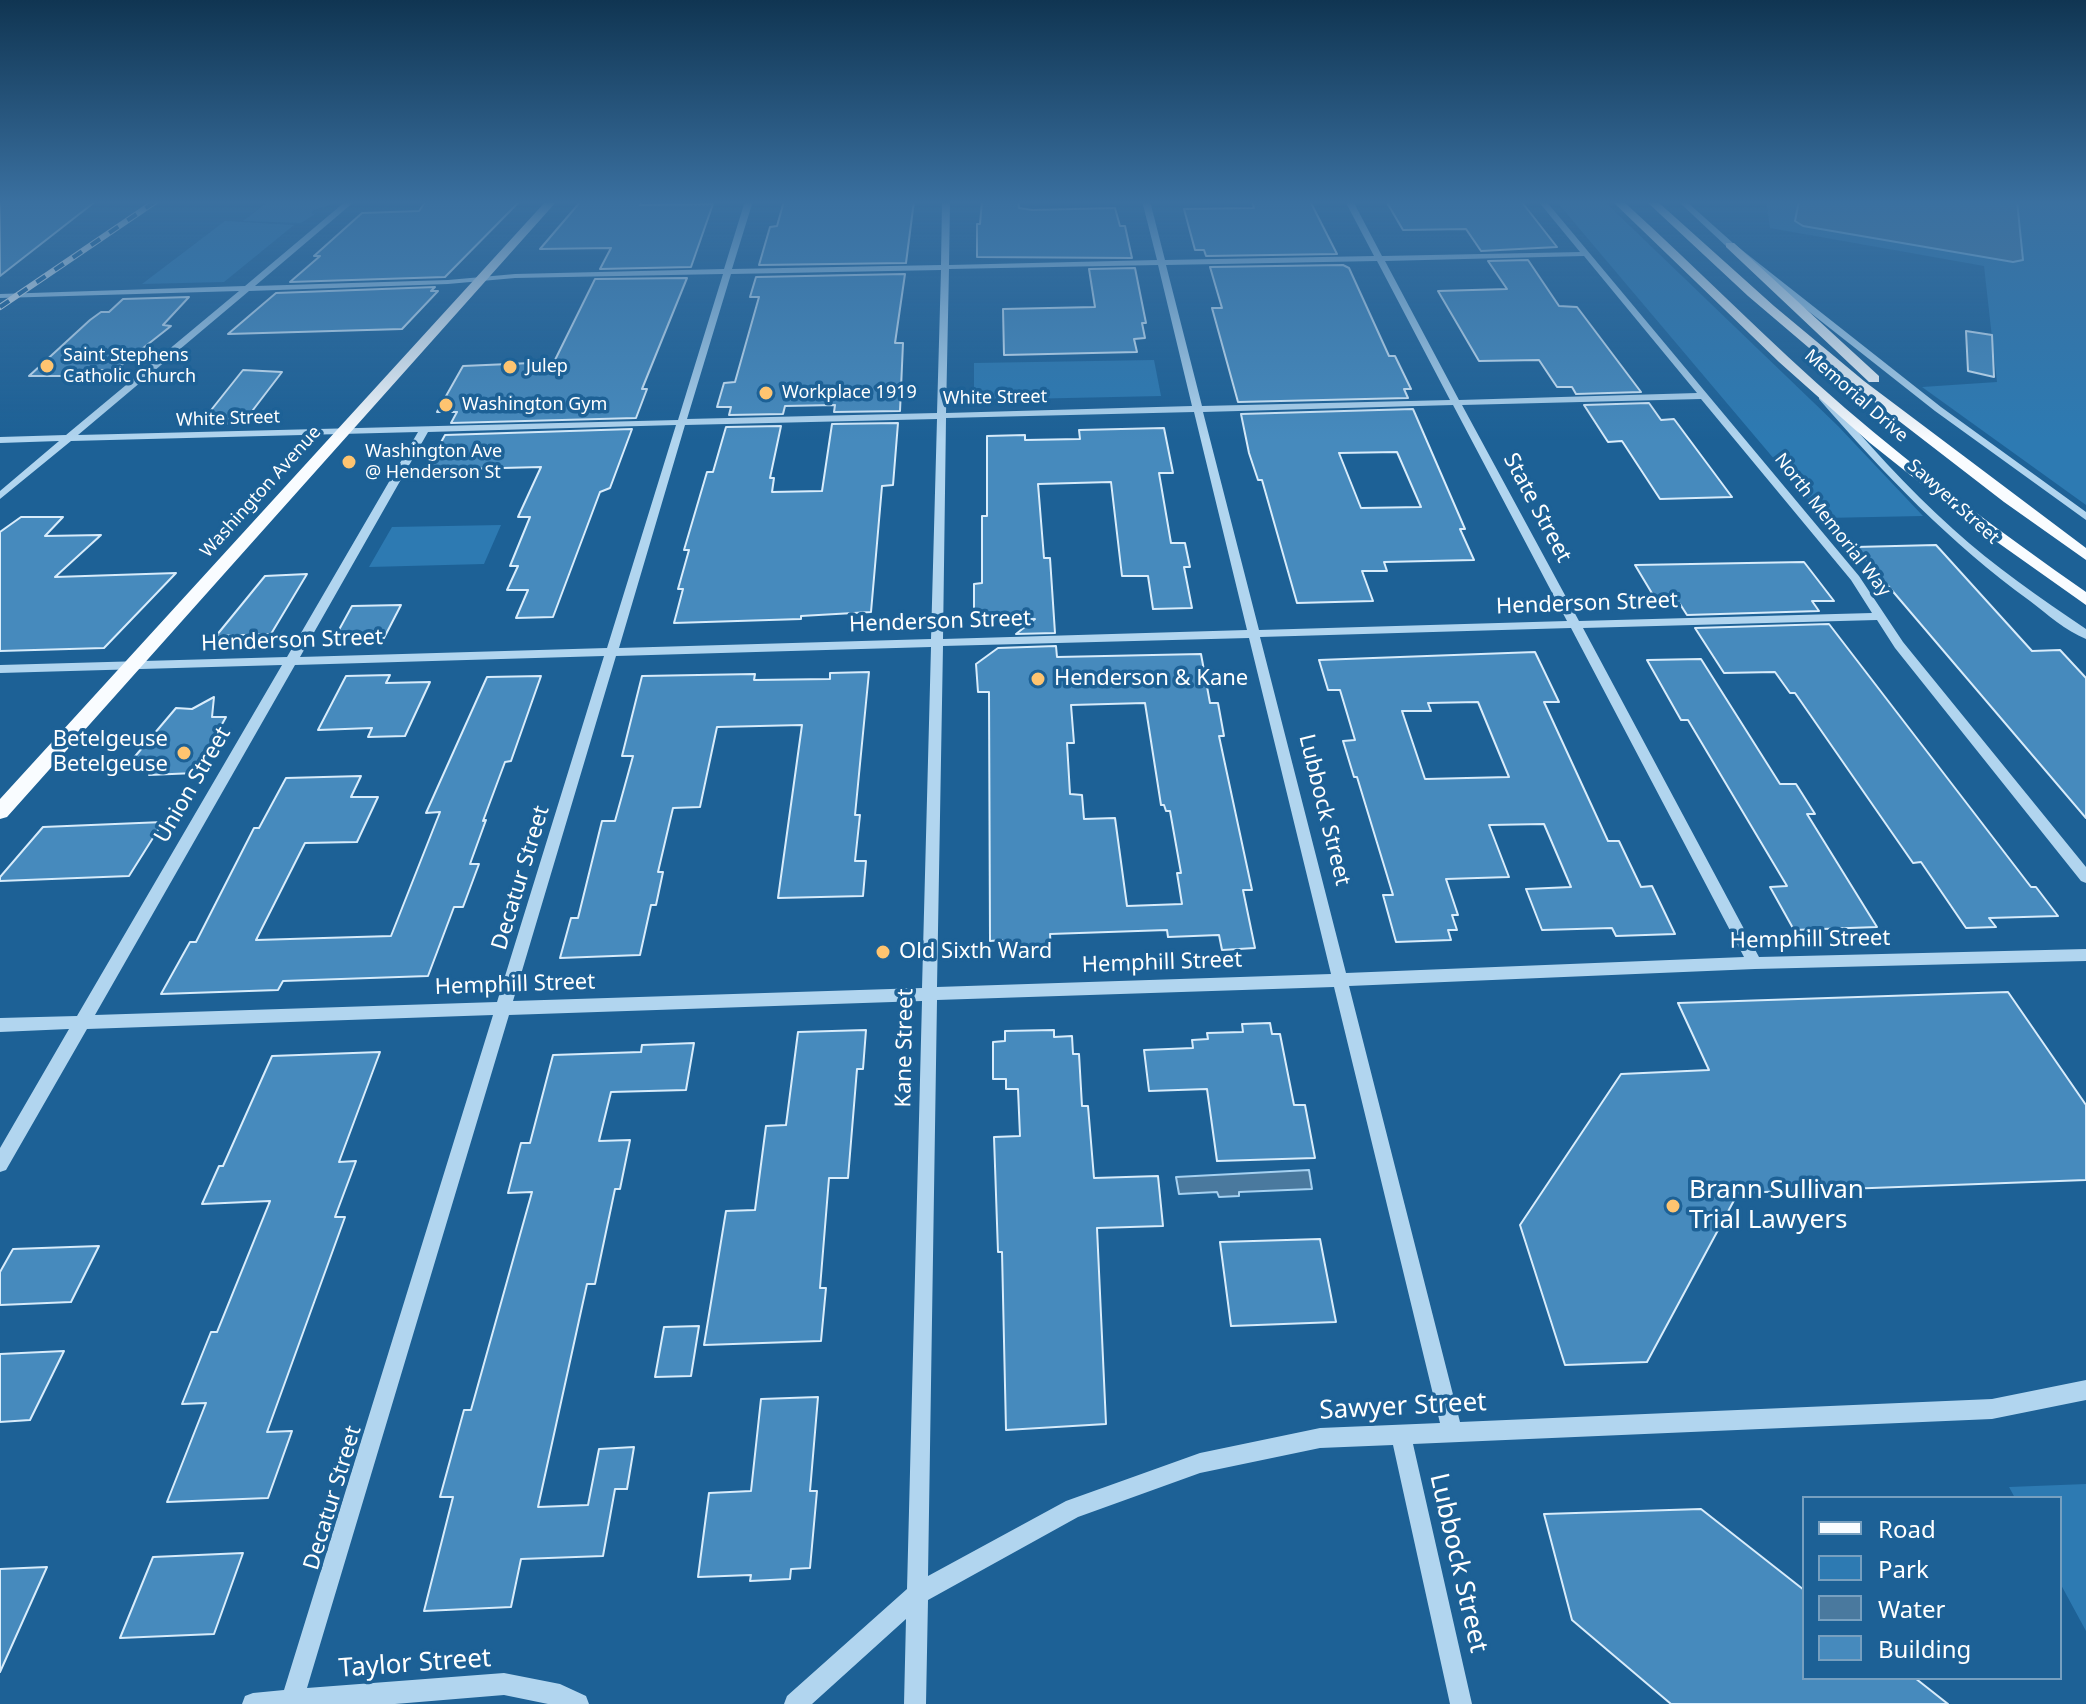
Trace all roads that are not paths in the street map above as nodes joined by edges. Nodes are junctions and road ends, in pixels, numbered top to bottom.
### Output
1 (254, 281) edge
2 (437, 281) edge
3 (481, 281) edge
4 (725, 281) edge
5 (945, 281) edge
6 (1165, 281) edge
7 (1391, 281) edge
8 (1608, 281) edge
9 (1701, 281) edge
10 (1739, 281) edge
11 (1767, 281) edge
12 (1775, 281) edge
13 (246, 287) junction
14 (0, 294) edge
15 (1808, 382) junction
16 (1704, 396) junction
17 (1456, 403) junction
18 (1198, 409) junction
19 (941, 416) junction
20 (682, 422) junction
21 (425, 429) junction
22 (344, 431) junction
23 (67, 439) junction
24 (0, 440) edge
25 (1956, 460) junction
26 (0, 496) edge
27 (2086, 517) edge
28 (2086, 555) edge
29 (2086, 600) edge
30 (1880, 616) junction
31 (1574, 625) junction
32 (1255, 634) junction
33 (2086, 635) edge
34 (936, 642) junction
35 (613, 651) junction
36 (291, 660) junction
37 (129, 665) junction
38 (0, 669) edge
39 (0, 812) edge
40 (2086, 877) edge
41 (2086, 955) edge
42 (1755, 963) junction
43 (1342, 980) junction
44 (930, 992) junction
45 (505, 1007) junction
46 (82, 1022) junction
47 (0, 1025) edge
48 (0, 1164) edge
49 (2086, 1390) edge
50 (1452, 1431) junction
51 (1401, 1434) junction
52 (917, 1594) junction
53 (291, 1703) edge
54 (253, 1704) edge
55 (578, 1704) edge
56 (795, 1704) edge
57 (915, 1704) edge
58 (1461, 1704) edge

1 - 13 street
2 - 13 street
3 - 22 main road, Washington Avenue
4 - 20 street, Decatur Street
5 - 19 street, Kane Street
6 - 18 street, Lubbock Street
7 - 17 street, State Street
8 - 16 street, North Memorial Way
9 - 15 main road, Memorial Drive
10 - 25 main road, Memorial Drive
11 - 25 main road
12 - 27 street
13 - 14 street
13 - 23 street
15 - 29 main road, Memorial Drive
15 - 33 street, Sawyer Street
16 - 17 street, White Street
16 - 30 street, North Memorial Way
17 - 18 street, White Street
17 - 31 street, State Street
18 - 19 street, White Street
18 - 32 street, Lubbock Street
19 - 20 street, White Street
19 - 34 street, Kane Street
20 - 21 street, White Street
20 - 35 street, Decatur Street
21 - 22 street, White Street
21 - 36 street, Union Street
22 - 23 street, White Street
22 - 37 main road, Washington Avenue
23 - 24 street, White Street
23 - 26 street
25 - 28 main road, Memorial Drive
30 - 31 street, Henderson Street
30 - 40 street, North Memorial Way
31 - 32 street, Henderson Street
31 - 42 street, State Street
32 - 34 street, Henderson Street
32 - 43 street, Lubbock Street
34 - 35 street, Henderson Street
34 - 44 street, Kane Street
35 - 36 street, Henderson Street
35 - 45 street, Decatur Street
36 - 37 street, Henderson Street
36 - 46 street, Union Street
37 - 38 street, Henderson Street
37 - 39 main road, Washington Avenue
41 - 42 street, Hemphill Street
42 - 43 street, Hemphill Street
43 - 44 street, Hemphill Street
43 - 50 street, Lubbock Street
44 - 45 street, Hemphill Street
44 - 52 street, Kane Street
45 - 46 street, Hemphill Street
45 - 53 street, Decatur Street
46 - 47 street, Hemphill Street
46 - 48 street, Union Street
49 - 50 street, Sawyer Street
50 - 51 street, Sawyer Street
51 - 52 street, Sawyer Street
51 - 58 street, Lubbock Street
52 - 56 street, Sawyer Street
52 - 57 street, Kane Street
53 - 54 street, Taylor Street
53 - 55 street, Taylor Street

